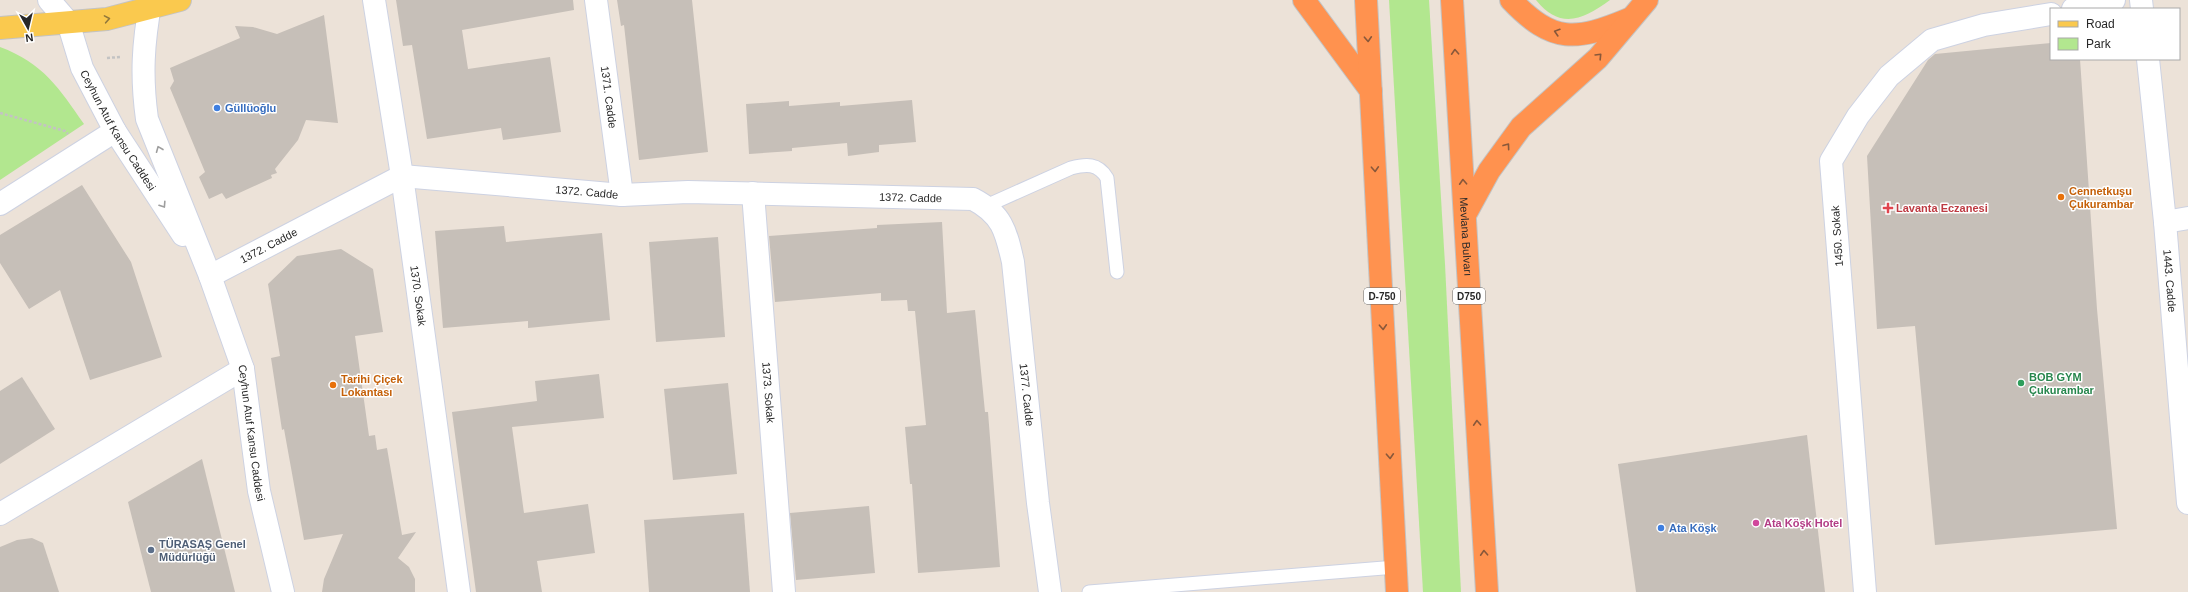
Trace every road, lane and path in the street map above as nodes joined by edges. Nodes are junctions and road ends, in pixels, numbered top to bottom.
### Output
1 (49, 0) edge
2 (180, 0) edge
3 (374, 0) edge
4 (596, 0) edge
5 (1304, 0) edge
6 (1366, 0) edge
7 (1452, 0) edge
8 (1511, 0) edge
9 (1647, 0) edge
10 (2114, 0) edge
11 (150, 4) edge
12 (2078, 8) edge
13 (2050, 14) edge
14 (1634, 17) junction
15 (68, 22) junction
16 (0, 28) edge
17 (120, 57) dead end
18 (107, 58) dead end
19 (2148, 60) edge
20 (1371, 91) junction
21 (0, 114) edge
22 (115, 131) junction
23 (83, 151) junction
24 (402, 176) junction
25 (753, 193) junction
26 (622, 195) junction
27 (0, 204) edge
28 (986, 206) junction
29 (1465, 215) junction
30 (2188, 218) edge
31 (2165, 222) junction
32 (1117, 272) dead end
33 (210, 276) junction
34 (243, 369) junction
35 (2188, 503) edge
36 (0, 514) edge
37 (1396, 567) junction
38 (283, 592) edge
39 (459, 592) edge
40 (784, 592) edge
41 (1050, 592) edge
42 (1089, 592) edge
43 (1397, 592) edge
44 (1487, 592) edge
45 (1865, 592) edge

1 - 15 street, Ceyhun Atuf Kansu Caddesi
2 - 11 main road
3 - 24 street, 1370. Sokak
4 - 26 street, 1371. Cadde
5 - 20 highway
6 -> 20 highway, D-750
29 -> 7 highway, Mevlana Bulvarı / D750
14 -> 8 highway
9 - 14 highway
10 - 12 street
15 -> 11 main road
33 -> 11 street, Ceyhun Atuf Kansu Caddesi
13 - 45 street, 1450. Sokak
29 -> 14 highway
15 - 16 main road
15 - 22 street, Ceyhun Atuf Kansu Caddesi
17 - 18 path
19 - 31 street, 1443. Cadde
20 -> 37 highway, D-750
21 - 23 path
22 - 23 street
22 -> 33 street, Ceyhun Atuf Kansu Caddesi
23 - 27 street
24 - 26 street, 1372. Cadde
24 - 33 street, 1372. Cadde
24 - 39 street, 1370. Sokak
25 - 26 street, 1372. Cadde
25 - 28 street, 1372. Cadde
25 - 40 street, 1373. Sokak
28 - 32 lane
28 - 41 street, 1377. Cadde
44 -> 29 highway, Mevlana Bulvarı / D750
30 - 31 street
31 - 35 street, 1443. Cadde
33 - 34 street, Ceyhun Atuf Kansu Caddesi
34 - 36 street
34 - 38 street, Ceyhun Atuf Kansu Caddesi
37 - 42 lane
37 - 43 highway, D-750

